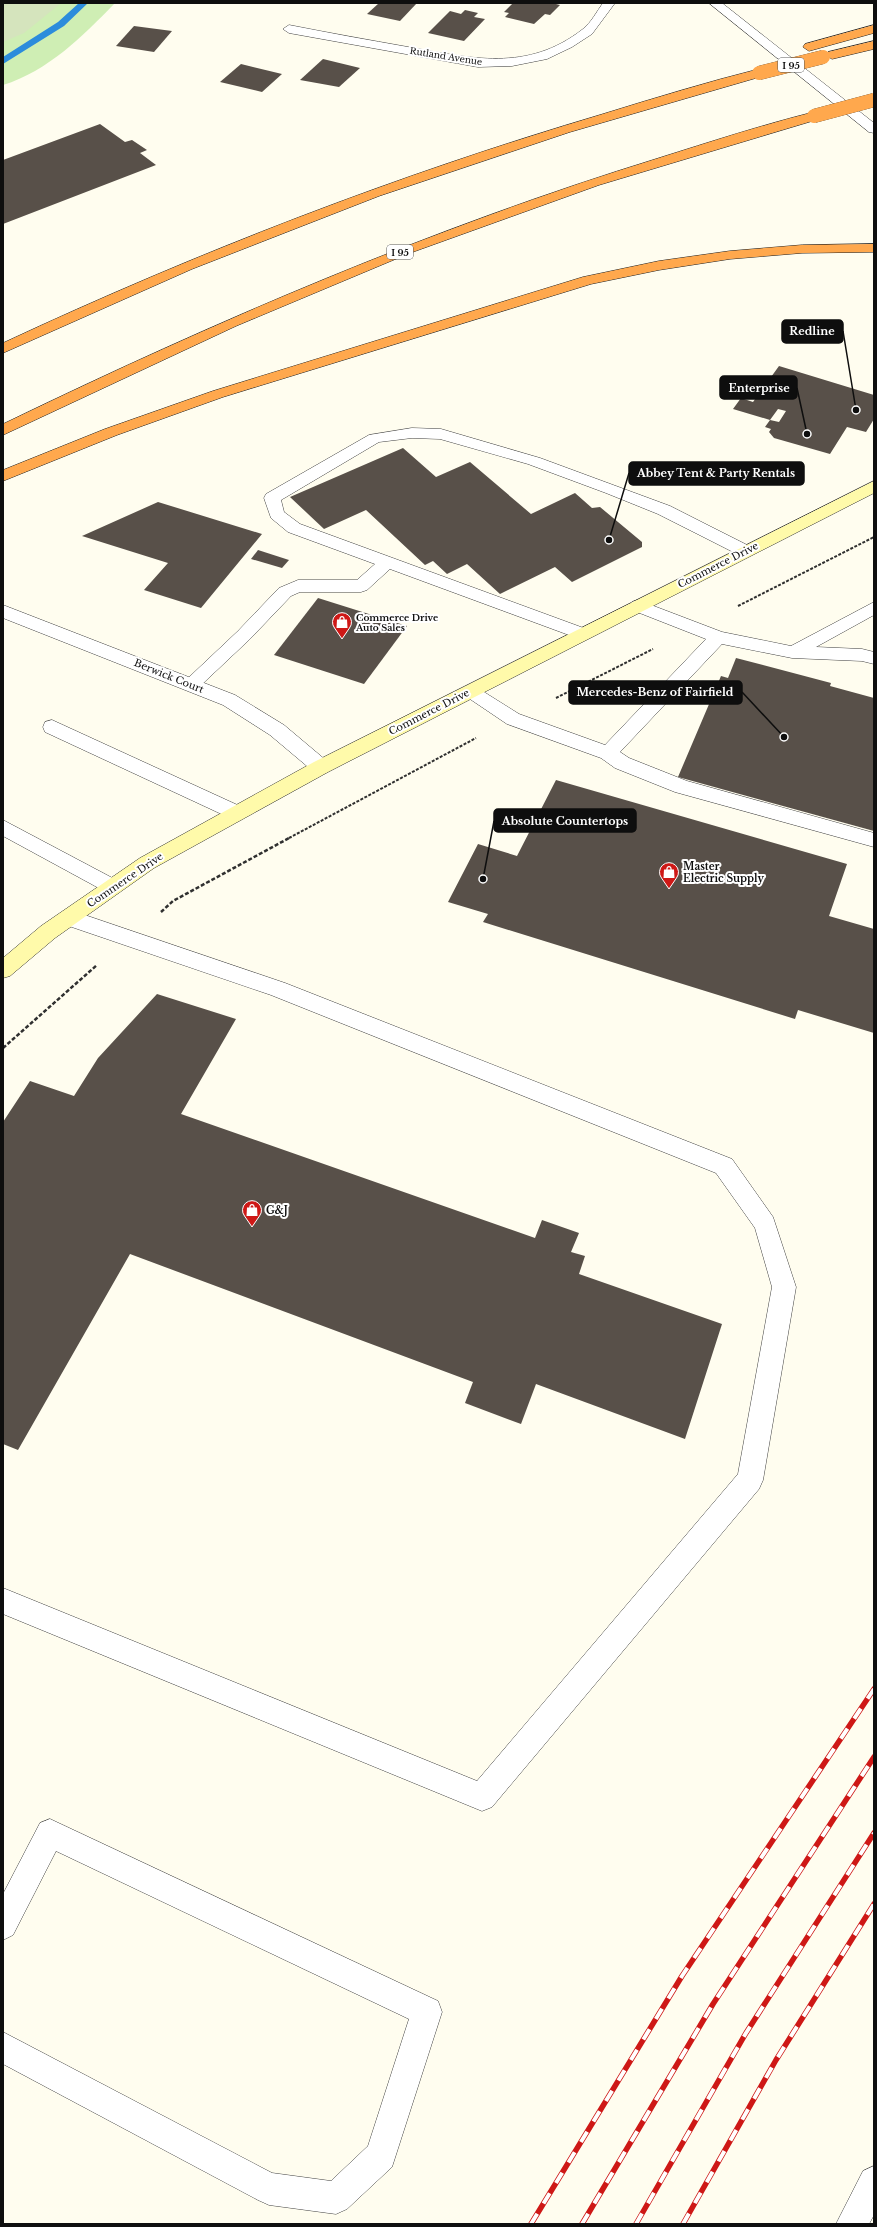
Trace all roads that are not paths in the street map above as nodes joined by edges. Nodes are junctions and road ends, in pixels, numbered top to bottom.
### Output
1 (609, 3) edge
2 (715, 3) edge
3 (289, 29) dead end
4 (874, 29) edge
5 (874, 45) edge
6 (755, 69) junction
7 (874, 100) edge
8 (874, 129) edge
9 (874, 248) edge
10 (3, 349) edge
11 (3, 430) edge
12 (3, 476) edge
13 (874, 486) edge
14 (745, 551) junction
15 (388, 562) junction
16 (638, 606) junction
17 (874, 608) edge
18 (3, 611) edge
19 (583, 634) junction
20 (718, 637) junction
21 (792, 652) junction
22 (874, 658) edge
23 (191, 685) junction
24 (470, 691) junction
25 (52, 726) dead end
26 (608, 752) junction
27 (321, 767) junction
28 (237, 813) junction
29 (3, 827) edge
30 (874, 840) edge
31 (113, 887) junction
32 (70, 918) junction
33 (3, 970) edge
34 (3, 1601) edge
35 (3, 1925) edge
36 (3, 2047) edge
37 (874, 2182) edge
38 (852, 2224) edge

1 - 3 street, Rutland Avenue
2 - 8 street
4 - 6 highway
5 - 6 highway, I 95, bridge
6 - 10 highway, I 95
7 - 11 highway, I 95, bridge
9 - 12 highway
13 - 14 main road, Commerce Drive
14 - 15 street
14 - 16 main road, Commerce Drive
15 - 19 street
15 - 23 street
16 - 19 main road, Commerce Drive
16 - 20 street
17 - 21 street
18 - 23 street, Berwick Court
19 - 24 main road, Commerce Drive
20 - 21 street
20 - 26 street
21 - 22 street
23 - 27 street, Berwick Court
24 - 26 street
24 - 27 main road, Commerce Drive
25 - 28 street
26 - 30 street
27 - 28 main road, Commerce Drive
28 - 31 main road, Commerce Drive
29 - 31 street
31 - 32 main road, Commerce Drive
32 - 33 main road, Commerce Drive
32 - 34 street
35 - 36 street
37 - 38 street

